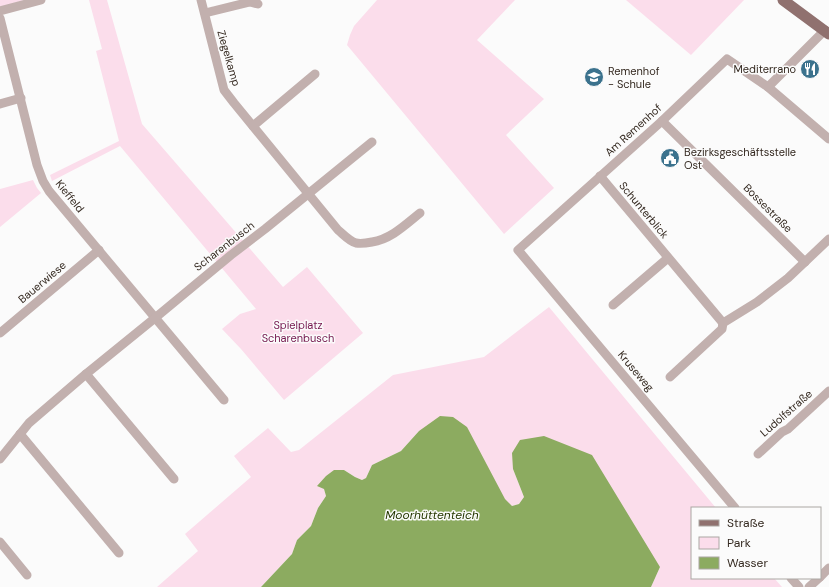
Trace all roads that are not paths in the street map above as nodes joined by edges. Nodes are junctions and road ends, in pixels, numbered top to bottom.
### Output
1 (42, 0) edge
2 (201, 0) edge
3 (783, 0) edge
4 (258, 4) dead end
5 (0, 11) edge
6 (205, 13) junction
7 (0, 18) edge
8 (827, 32) edge
9 (315, 74) dead end
10 (768, 86) junction
11 (21, 98) junction
12 (0, 104) edge
13 (662, 121) junction
14 (252, 126) junction
15 (829, 139) edge
16 (372, 142) dead end
17 (600, 176) junction
18 (308, 194) junction
19 (420, 213) dead end
20 (829, 239) edge
21 (99, 250) junction
22 (518, 250) joint
23 (668, 258) junction
24 (805, 262) junction
25 (613, 305) dead end
26 (156, 318) junction
27 (723, 323) junction
28 (0, 333) edge
29 (86, 374) junction
30 (670, 377) dead end
31 (829, 391) edge
32 (224, 400) dead end
33 (20, 434) junction
34 (758, 454) dead end
35 (0, 459) edge
36 (174, 479) dead end
37 (734, 507) edge
38 (0, 542) edge
39 (119, 553) dead end
40 (829, 568) edge
41 (28, 575) dead end
42 (821, 575) edge
43 (792, 579) edge
44 (817, 579) edge
45 (799, 587) edge
46 (809, 587) edge

1 - 5 street
2 - 6 street, Ziegelkamp
3 - 8 main road
4 - 6 street
6 - 14 street, Ziegelkamp
7 - 11 street, Kieffeld
8 - 10 street
9 - 14 street
10 - 13 street, Am Remenhof
10 - 15 street
11 - 12 street
11 - 21 street, Kieffeld
13 - 17 street, Am Remenhof
13 - 24 street, Bossestraße
14 - 18 street, Ziegelkamp
16 - 18 street
17 - 22 street, Am Remenhof
17 - 23 street, Schunterblick
18 - 19 street, Ziegelkamp
18 - 26 street, Scharenbusch
20 - 24 street
21 - 26 street, Kieffeld
21 - 28 street, Bauerwiese
22 - 37 street, Kruseweg
23 - 25 street
23 - 27 street, Schunterblick
24 - 27 street
26 - 29 street, Scharenbusch
26 - 32 street
27 - 30 street
29 - 33 street, Scharenbusch
29 - 36 street
31 - 34 street, Ludolfstraße
33 - 35 street, Scharenbusch
33 - 39 street
38 - 41 street
40 - 42 street
43 - 45 street
44 - 46 street

